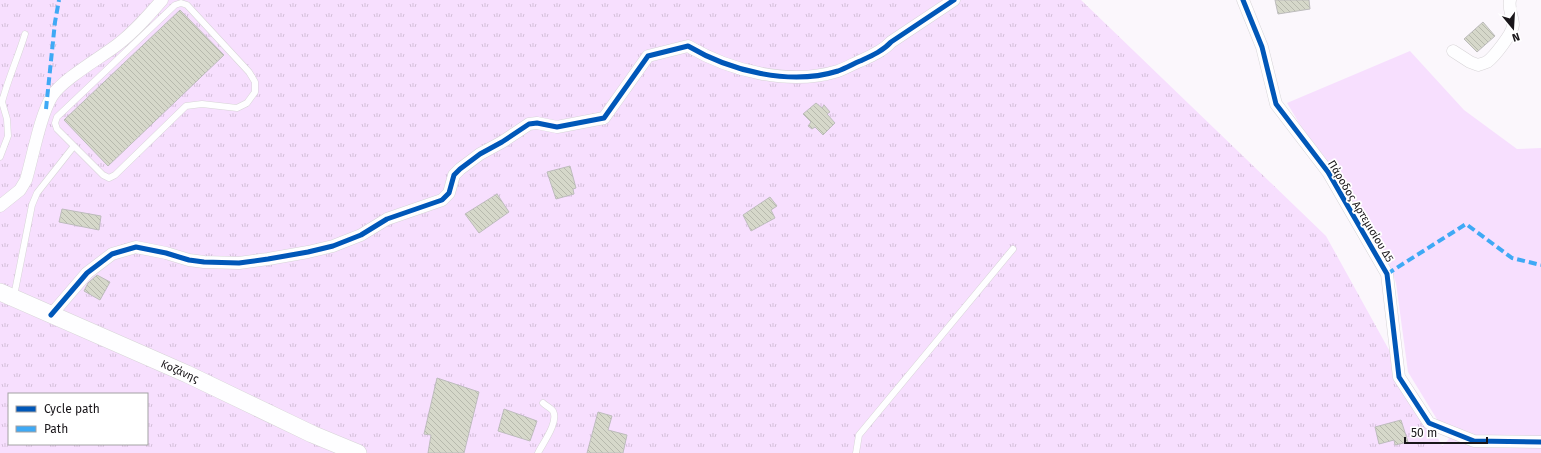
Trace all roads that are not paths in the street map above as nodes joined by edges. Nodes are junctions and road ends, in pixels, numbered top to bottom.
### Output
1 (162, 0) edge
2 (954, 0) edge
3 (1243, 0) edge
4 (1510, 0) edge
5 (25, 34) dead end
6 (1453, 51) dead end
7 (1, 101) edge
8 (74, 146) junction
9 (0, 157) edge
10 (0, 206) edge
11 (1013, 249) dead end
12 (7, 295) edge
13 (52, 315) junction
14 (543, 404) dead end
15 (1541, 442) edge
16 (358, 453) edge
17 (538, 453) edge
18 (856, 453) edge

1 - 10 street
2 - 13 street
3 - 15 street, Πάροδος Αρτεμισίου Δ5
4 - 6 street
5 - 7 lane
7 - 9 lane
8 - 8 lane
8 - 12 lane
11 - 18 lane
12 - 13 street, Κοζάνης
13 - 16 street, Κοζάνης
14 - 17 lane

